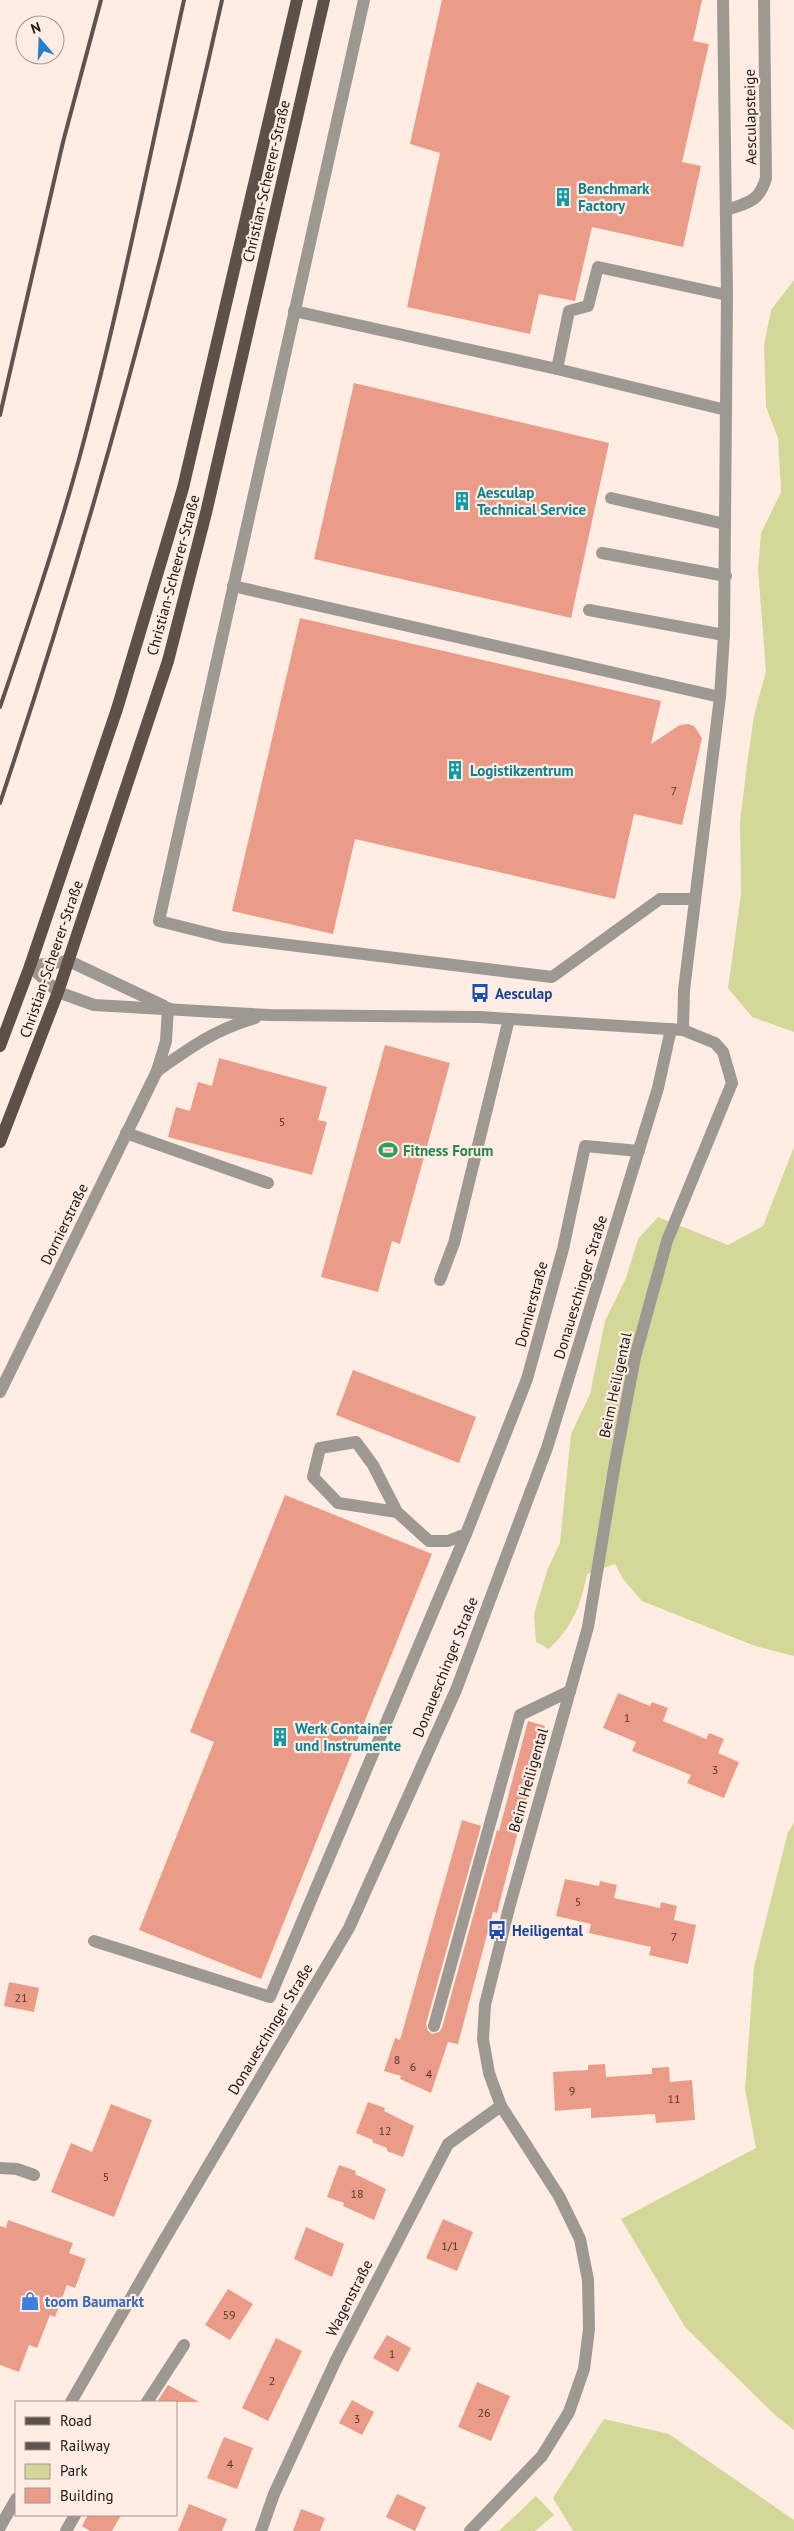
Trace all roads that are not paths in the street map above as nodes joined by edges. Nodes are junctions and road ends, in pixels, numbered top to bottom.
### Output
1 (297, 0) edge
2 (324, 0) edge
3 (364, 0) edge
4 (723, 0) edge
5 (764, 0) edge
6 (727, 210) junction
7 (727, 295) junction
8 (294, 311) junction
9 (558, 369) junction
10 (726, 410) junction
11 (611, 498) dead end
12 (725, 524) junction
13 (602, 553) dead end
14 (726, 576) junction
15 (233, 586) junction
16 (590, 610) dead end
17 (724, 635) junction
18 (720, 697) junction
19 (695, 899) junction
20 (69, 961) junction
21 (30, 966) junction
22 (58, 992) junction
23 (168, 1008) junction
24 (269, 1015) junction
25 (509, 1019) junction
26 (677, 1030) junction
27 (0, 1046) edge
28 (156, 1071) junction
29 (126, 1133) junction
30 (0, 1142) edge
31 (638, 1151) junction
32 (268, 1183) dead end
33 (440, 1280) dead end
34 (0, 1392) edge
35 (397, 1512) junction
36 (466, 1534) junction
37 (570, 1691) junction
38 (94, 1941) dead end
39 (434, 2026) dead end
40 (501, 2106) junction
41 (0, 2168) edge
42 (34, 2174) dead end
43 (184, 2345) dead end
44 (72, 2401) edge
45 (148, 2401) edge
46 (15, 2501) edge
47 (74, 2516) edge
48 (0, 2527) edge
49 (66, 2531) edge
50 (261, 2531) edge
51 (470, 2531) edge

1 - 21 main road, Christian-Scheerer-Straße
2 - 20 main road, Christian-Scheerer-Straße
3 - 8 street
4 - 6 street, Donaueschinger Straße
5 - 6 street, Aesculapsteige
6 - 7 street, Donaueschinger Straße
7 - 9 street
7 - 10 street, Donaueschinger Straße
8 - 9 street
8 - 15 street
9 - 10 street
10 - 12 street, Donaueschinger Straße
11 - 12 street
12 - 14 street, Donaueschinger Straße
13 - 14 street
14 - 17 street, Donaueschinger Straße
15 - 18 street
15 - 19 street
16 - 17 street
17 - 18 street, Donaueschinger Straße
18 - 19 street, Donaueschinger Straße
19 - 26 street, Donaueschinger Straße
20 - 21 street
20 - 22 main road, Christian-Scheerer-Straße
20 - 23 street, Dornierstraße
21 - 22 street, Dornierstraße
21 - 27 main road, Christian-Scheerer-Straße
22 - 23 street, Dornierstraße
22 - 30 main road, Christian-Scheerer-Straße
23 - 24 street, Dornierstraße
23 - 28 street, Dornierstraße
24 - 25 street, Dornierstraße
24 - 28 street, Dornierstraße
25 - 26 street, Dornierstraße
25 - 33 street
26 - 31 street, Donaueschinger Straße
26 - 37 street, Beim Heiligental
28 - 29 street, Dornierstraße
29 - 32 street
29 - 34 street, Dornierstraße
31 - 36 street, Dornierstraße
31 - 44 street, Donaueschinger Straße
35 - 35 street
35 - 36 street
36 - 38 street
37 - 39 street
37 - 40 street, Beim Heiligental
40 - 50 street, Wagenstraße
40 - 51 street, Beim Heiligental
41 - 42 street
43 - 45 street
46 - 48 street
47 - 49 street

